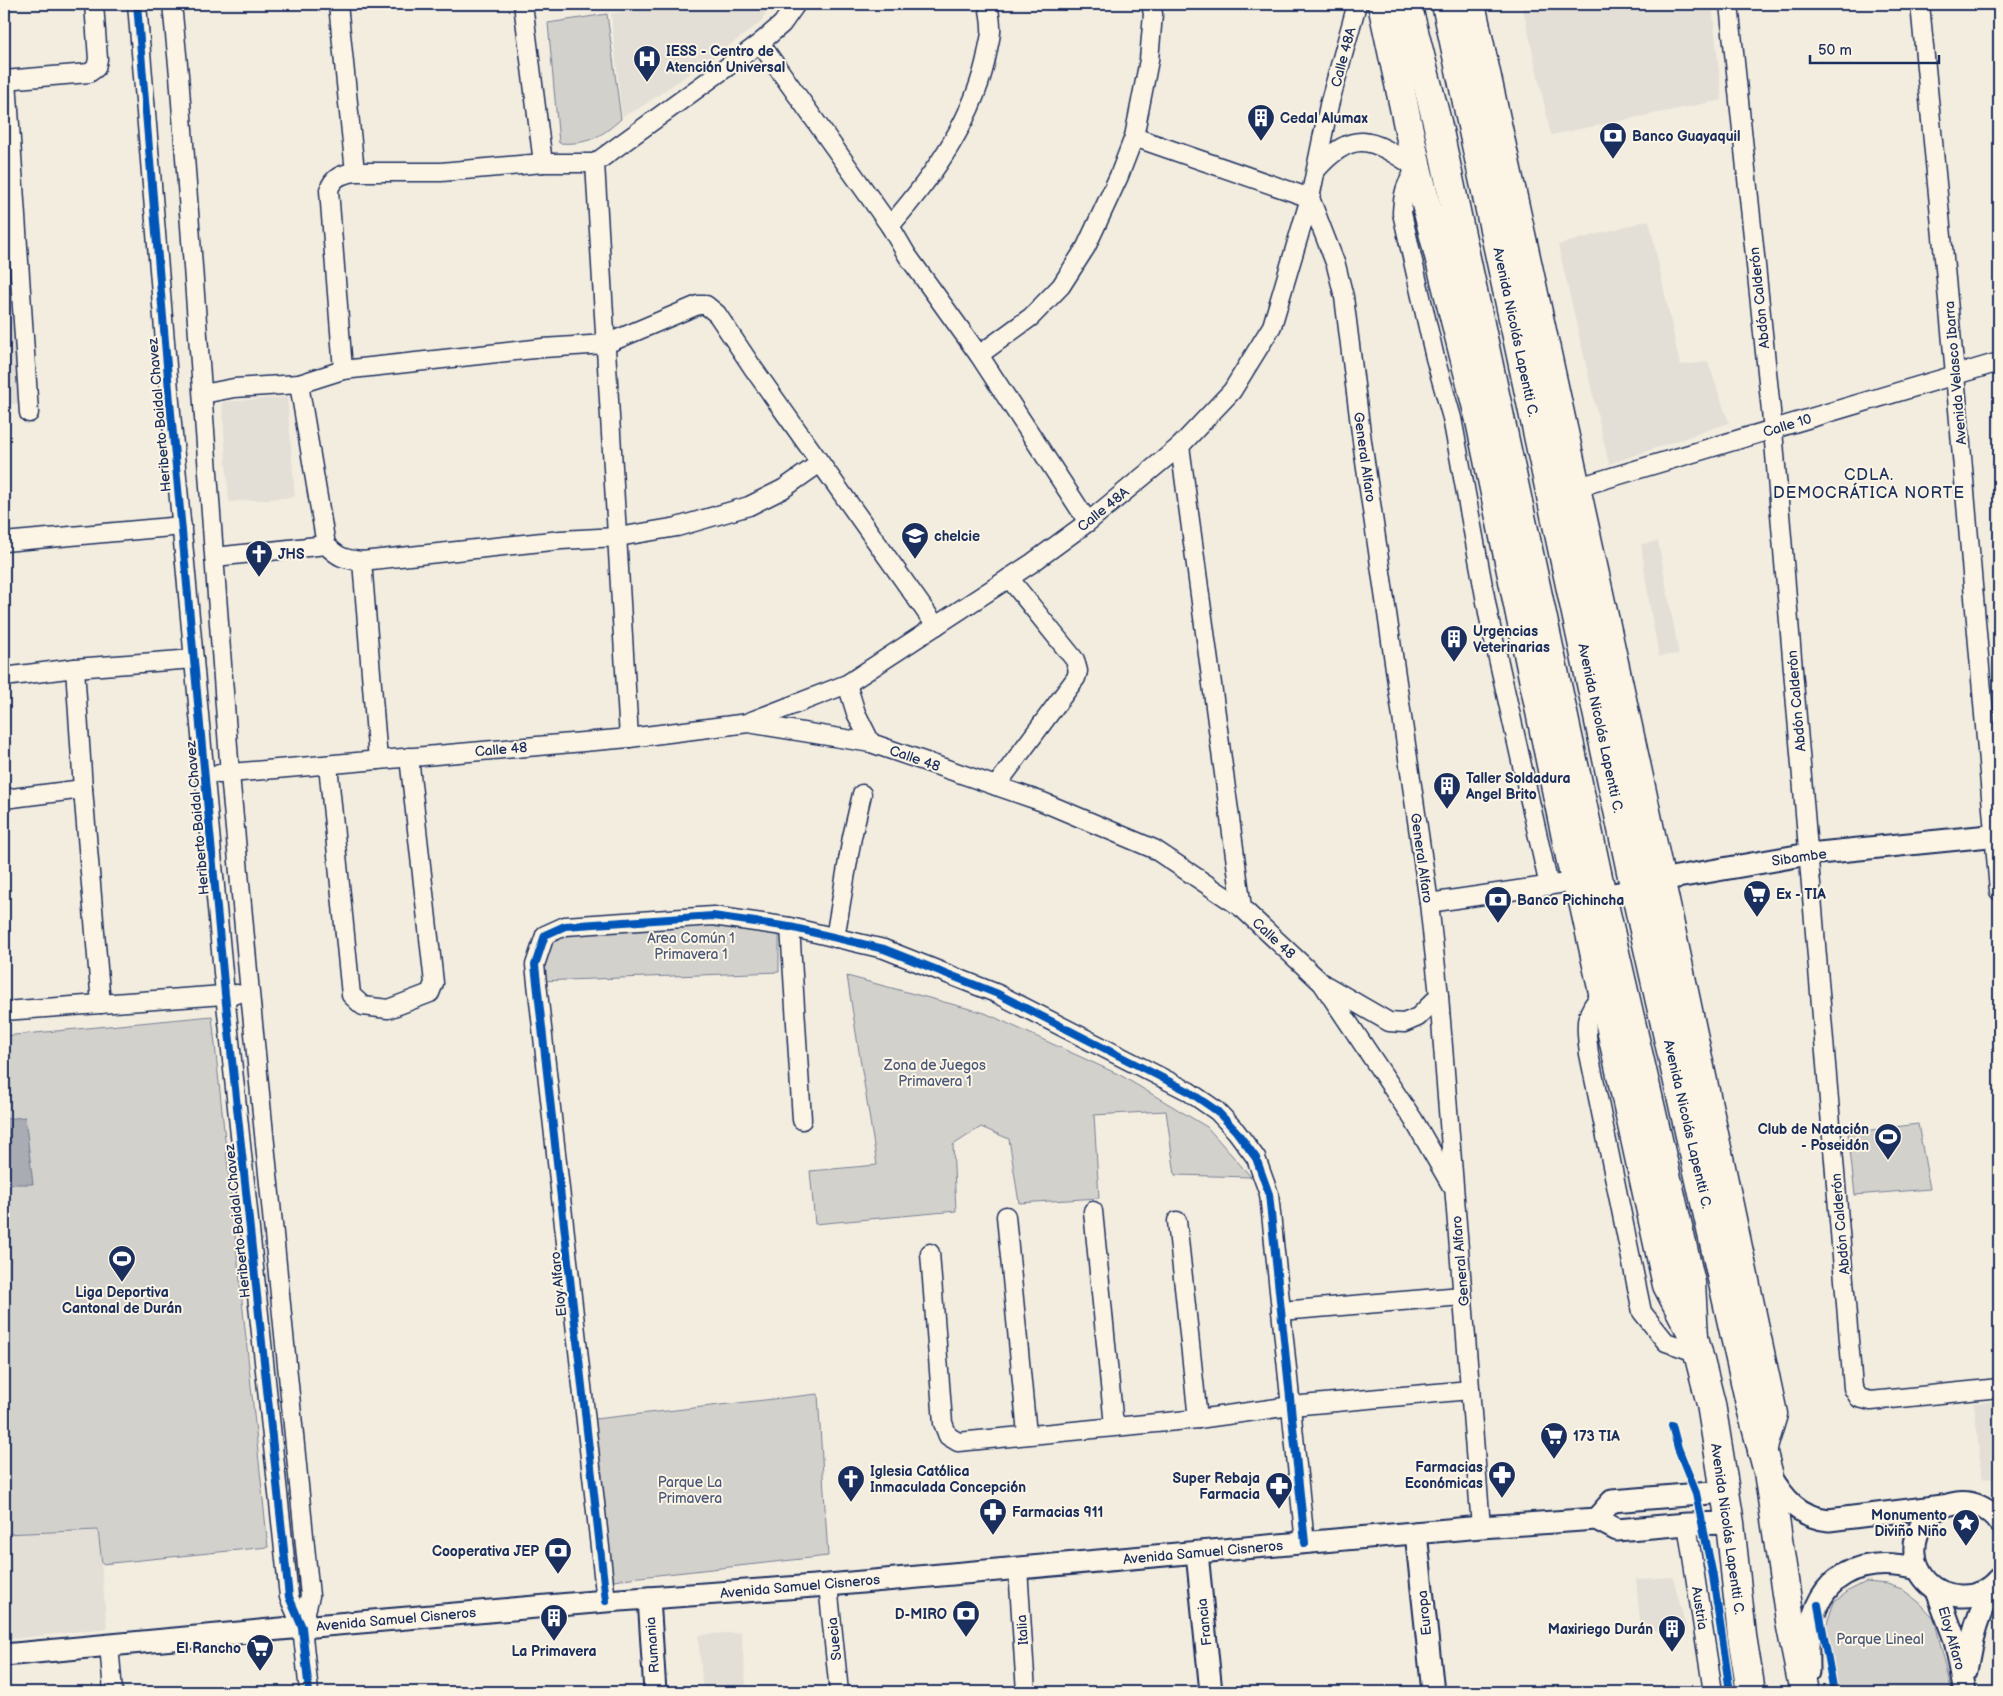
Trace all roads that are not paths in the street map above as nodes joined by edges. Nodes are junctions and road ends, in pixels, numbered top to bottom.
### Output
1 (94, 4) edge
2 (137, 4) edge
3 (172, 4) edge
4 (338, 4) edge
5 (523, 4) edge
6 (796, 4) edge
7 (988, 4) edge
8 (1151, 4) edge
9 (1357, 4) edge
10 (1382, 4) edge
11 (1407, 4) edge
12 (1446, 4) edge
13 (1471, 4) edge
14 (1729, 4) edge
15 (1920, 4) edge
16 (760, 43) junction
17 (5, 80) edge
18 (1134, 137) junction
19 (595, 162) junction
20 (543, 163) junction
21 (1417, 168) junction
22 (1317, 169) junction
23 (355, 172) junction
24 (1310, 198) junction
25 (890, 226) junction
26 (606, 344) junction
27 (979, 355) junction
28 (1999, 362) edge
29 (343, 370) junction
30 (1955, 374) junction
31 (299, 384) junction
32 (202, 394) junction
33 (29, 413) dead end
34 (1772, 430) junction
35 (1180, 446) junction
36 (820, 462) junction
37 (1504, 482) junction
38 (1575, 488) junction
39 (1088, 522) junction
40 (182, 526) junction
41 (618, 537) junction
42 (4, 542) edge
43 (326, 545) junction
44 (215, 557) junction
45 (362, 561) junction
46 (1009, 578) junction
47 (936, 626) junction
48 (194, 659) junction
49 (75, 668) junction
50 (4, 676) edge
51 (847, 684) junction
52 (748, 722) junction
53 (629, 738) junction
54 (871, 743) junction
55 (409, 757) junction
56 (378, 760) junction
57 (328, 765) junction
58 (230, 774) junction
59 (206, 775) junction
60 (996, 786) junction
61 (83, 790) junction
62 (862, 794) dead end
63 (4, 799) edge
64 (1997, 835) edge
65 (1809, 854) junction
66 (1660, 880) junction
67 (1575, 881) junction
68 (1549, 886) junction
69 (1636, 890) junction
70 (1999, 891) edge
71 (1602, 896) junction
72 (1429, 903) junction
73 (1242, 908) junction
74 (790, 927) junction
75 (835, 938) junction
76 (1322, 983) junction
77 (250, 993) junction
78 (225, 994) junction
79 (1439, 996) junction
80 (101, 1004) junction
81 (4, 1011) edge
82 (802, 1120) dead end
83 (1454, 1190) junction
84 (1093, 1211) dead end
85 (1006, 1216) dead end
86 (1177, 1221) dead end
87 (930, 1253) dead end
88 (1462, 1296) junction
89 (1281, 1311) junction
90 (1696, 1345) junction
91 (1999, 1388) edge
92 (1470, 1390) junction
93 (1291, 1406) junction
94 (1198, 1419) junction
95 (1114, 1426) junction
96 (1027, 1434) junction
97 (1765, 1461) junction
98 (1724, 1492) junction
99 (1999, 1498) edge
100 (1952, 1504) junction
101 (1596, 1519) junction
102 (1999, 1522) edge
103 (1730, 1523) junction
104 (1687, 1524) junction
105 (1481, 1527) junction
106 (1416, 1533) junction
107 (1305, 1543) junction
108 (1197, 1552) junction
109 (1018, 1568) junction
110 (1918, 1569) junction
111 (1996, 1581) edge
112 (828, 1585) junction
113 (1937, 1591) junction
114 (649, 1598) junction
115 (606, 1601) junction
116 (302, 1627) junction
117 (108, 1644) junction
118 (4, 1655) edge
119 (1965, 1688) edge
120 (113, 1692) edge
121 (309, 1692) edge
122 (655, 1692) edge
123 (839, 1692) edge
124 (1026, 1692) edge
125 (1211, 1692) edge
126 (1432, 1692) edge
127 (1713, 1692) edge
128 (1751, 1692) edge
129 (1806, 1692) edge

1 - 17 street
2 - 40 street, Heriberto Baidal Chavez
3 - 32 street
4 - 23 street
5 - 20 street
6 - 16 street
7 - 25 street
8 - 18 street
9 - 22 street, Calle 48A
10 - 21 main road, Avenida Nicolás Lapentti C.
11 - 37 main road, Avenida Nicolás Lapentti C.
12 - 69 main road, Avenida Nicolás Lapentti C.
13 - 38 main road, Avenida Nicolás Lapentti C.
14 - 34 street, Abdón Calderón
15 - 30 street, Avenida Velasco Ibarra
16 - 19 street
16 - 25 street
17 - 33 street
18 - 24 street
18 - 27 street
19 - 20 street
19 - 26 street
20 - 23 street
21 - 22 street
21 - 37 main road, Avenida Nicolás Lapentti C.
21 - 68 street
22 - 24 street, Calle 48A
23 - 29 street
24 - 35 street, Calle 48A
24 - 72 street, General Alfaro
25 - 27 street
26 - 29 street
26 - 36 street
26 - 41 street
27 - 39 street
28 - 30 street, Calle 10
29 - 31 street
30 - 34 street, Calle 10
30 - 64 street, Avenida Velasco Ibarra
31 - 32 street
31 - 43 street
32 - 44 street
34 - 38 street, Calle 10
34 - 65 street, Abdón Calderón
35 - 39 street, Calle 48A
35 - 73 street
36 - 41 street
36 - 47 street
37 - 67 main road, Avenida Nicolás Lapentti C.
37 - 71 main road, Avenida Nicolás Lapentti C.
38 - 66 main road, Avenida Nicolás Lapentti C.
39 - 46 street, Calle 48A
40 - 42 street
40 - 48 street, Heriberto Baidal Chavez
41 - 45 street
41 - 53 street
43 - 44 street
43 - 45 street
44 - 58 street
45 - 56 street
46 - 47 street, Calle 48A
46 - 60 street
47 - 51 street, Calle 48A
48 - 49 street
48 - 59 street, Heriberto Baidal Chavez
49 - 50 street
49 - 61 street
51 - 52 street, Calle 48A
51 - 54 street
52 - 53 street, Calle 48
52 - 54 street, Calle 48
53 - 55 street, Calle 48
54 - 60 street, Calle 48
55 - 56 street, Calle 48
55 - 57 street
56 - 57 street, Calle 48
57 - 58 street, Calle 48
58 - 59 street, Calle 48
58 - 77 street
59 - 78 street, Heriberto Baidal Chavez
60 - 73 street, Calle 48
61 - 63 street
61 - 80 street
62 - 75 street
64 - 65 street, Sibambe
64 - 70 street, Avenida Velasco Ibarra
65 - 66 street, Sibambe
65 - 91 street, Abdón Calderón
66 - 69 street, Sibambe
66 - 97 main road, Avenida Nicolás Lapentti C.
67 - 68 street
67 - 90 main road, Avenida Nicolás Lapentti C.
68 - 72 street
69 - 71 street, Sibambe
69 - 97 main road, Avenida Nicolás Lapentti C.
71 - 90 main road, Avenida Nicolás Lapentti C.
72 - 79 street, General Alfaro
73 - 76 street, Calle 48
74 - 75 street
74 - 82 street
74 - 115 street, Eloy Alfaro
75 - 89 street
76 - 79 street
76 - 83 street, Calle 48
77 - 78 street
77 - 116 street
78 - 80 street
78 - 116 street, Heriberto Baidal Chavez
79 - 83 street, General Alfaro
80 - 81 street
83 - 88 street, General Alfaro
84 - 95 street
85 - 96 street
86 - 94 street
87 - 96 street
88 - 89 street
88 - 92 street, General Alfaro
89 - 93 street
90 - 98 main road, Avenida Nicolás Lapentti C.
92 - 93 street
92 - 105 street, General Alfaro
93 - 94 street
93 - 107 street
94 - 95 street
95 - 96 street
97 - 100 street
97 - 129 main road, Avenida Nicolás Lapentti C.
98 - 101 street
98 - 103 main road, Avenida Nicolás Lapentti C.
99 - 100 street
100 - 102 street
100 - 110 street
101 - 104 street
101 - 105 street, Avenida Samuel Cisneros
103 - 104 street
103 - 128 main road, Avenida Nicolás Lapentti C.
104 - 127 street, Austria
105 - 106 street, Avenida Samuel Cisneros
106 - 107 street, Avenida Samuel Cisneros
106 - 126 street, Europa
107 - 108 street, Avenida Samuel Cisneros
108 - 109 street, Avenida Samuel Cisneros
108 - 125 street, Francia
109 - 112 street, Avenida Samuel Cisneros
109 - 124 street, Italia
110 - 113 street
110 - 129 street
111 - 113 street
111 - 119 street, Eloy Alfaro
112 - 114 street, Avenida Samuel Cisneros
112 - 123 street, Suecia
113 - 119 street, Eloy Alfaro
114 - 115 street, Avenida Samuel Cisneros
114 - 122 street, Rumania
115 - 116 street, Avenida Samuel Cisneros
116 - 117 street, Avenida Samuel Cisneros
116 - 121 street
117 - 118 street, Avenida Samuel Cisneros
117 - 120 street

